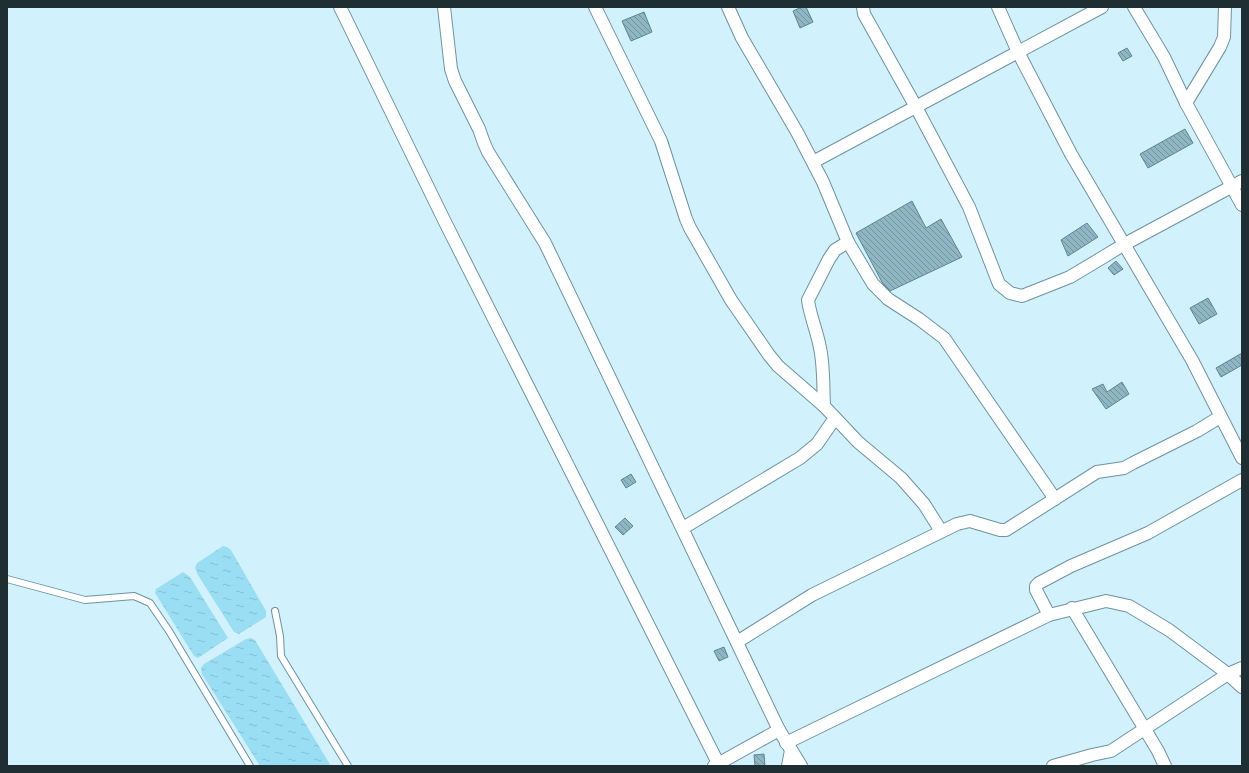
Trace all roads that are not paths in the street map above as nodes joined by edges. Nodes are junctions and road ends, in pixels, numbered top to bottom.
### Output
1 (340, 7) edge
2 (444, 7) edge
3 (594, 7) edge
4 (728, 7) edge
5 (863, 7) edge
6 (998, 7) edge
7 (1102, 7) edge
8 (1134, 7) edge
9 (1225, 7) edge
10 (1018, 52) junction
11 (1186, 103) junction
12 (916, 107) junction
13 (813, 162) junction
14 (1237, 184) edge
15 (1242, 206) edge
16 (848, 242) junction
17 (1123, 245) junction
18 (824, 406) junction
19 (1220, 417) junction
20 (835, 418) junction
21 (1239, 442) edge
22 (1242, 458) edge
23 (1242, 480) edge
24 (1055, 499) junction
25 (683, 528) junction
26 (941, 531) junction
27 (7, 579) edge
28 (1072, 608) junction
29 (276, 611) dead end
30 (1049, 615) junction
31 (737, 642) junction
32 (1242, 668) edge
33 (1228, 674) junction
34 (1242, 687) edge
35 (1144, 729) junction
36 (779, 730) junction
37 (789, 746) junction
38 (716, 765) edge
39 (250, 766) edge
40 (348, 766) edge
41 (788, 766) edge
42 (801, 766) edge
43 (1053, 766) edge
44 (1165, 766) edge

1 - 38 street
2 - 25 street
3 - 18 street
4 - 13 street
5 - 12 street
6 - 10 street
7 - 10 street
8 - 11 street
9 - 11 street
10 - 12 street
10 - 17 street
11 - 14 street
12 - 13 street
12 - 17 street
13 - 16 street
14 - 15 street
14 - 17 street
16 - 18 street
16 - 24 street
17 - 19 street
18 - 20 street
19 - 21 street
19 - 24 street
20 - 25 street
20 - 26 street
21 - 22 street
23 - 30 street
24 - 26 street
25 - 31 street
26 - 31 street
27 - 39 lane
28 - 30 street
28 - 33 street
28 - 35 street
29 - 40 lane
30 - 37 street
31 - 36 street
32 - 33 street
33 - 34 street
33 - 35 street
35 - 43 street
35 - 44 street
36 - 37 street
36 - 38 street
37 - 41 street
37 - 42 street

